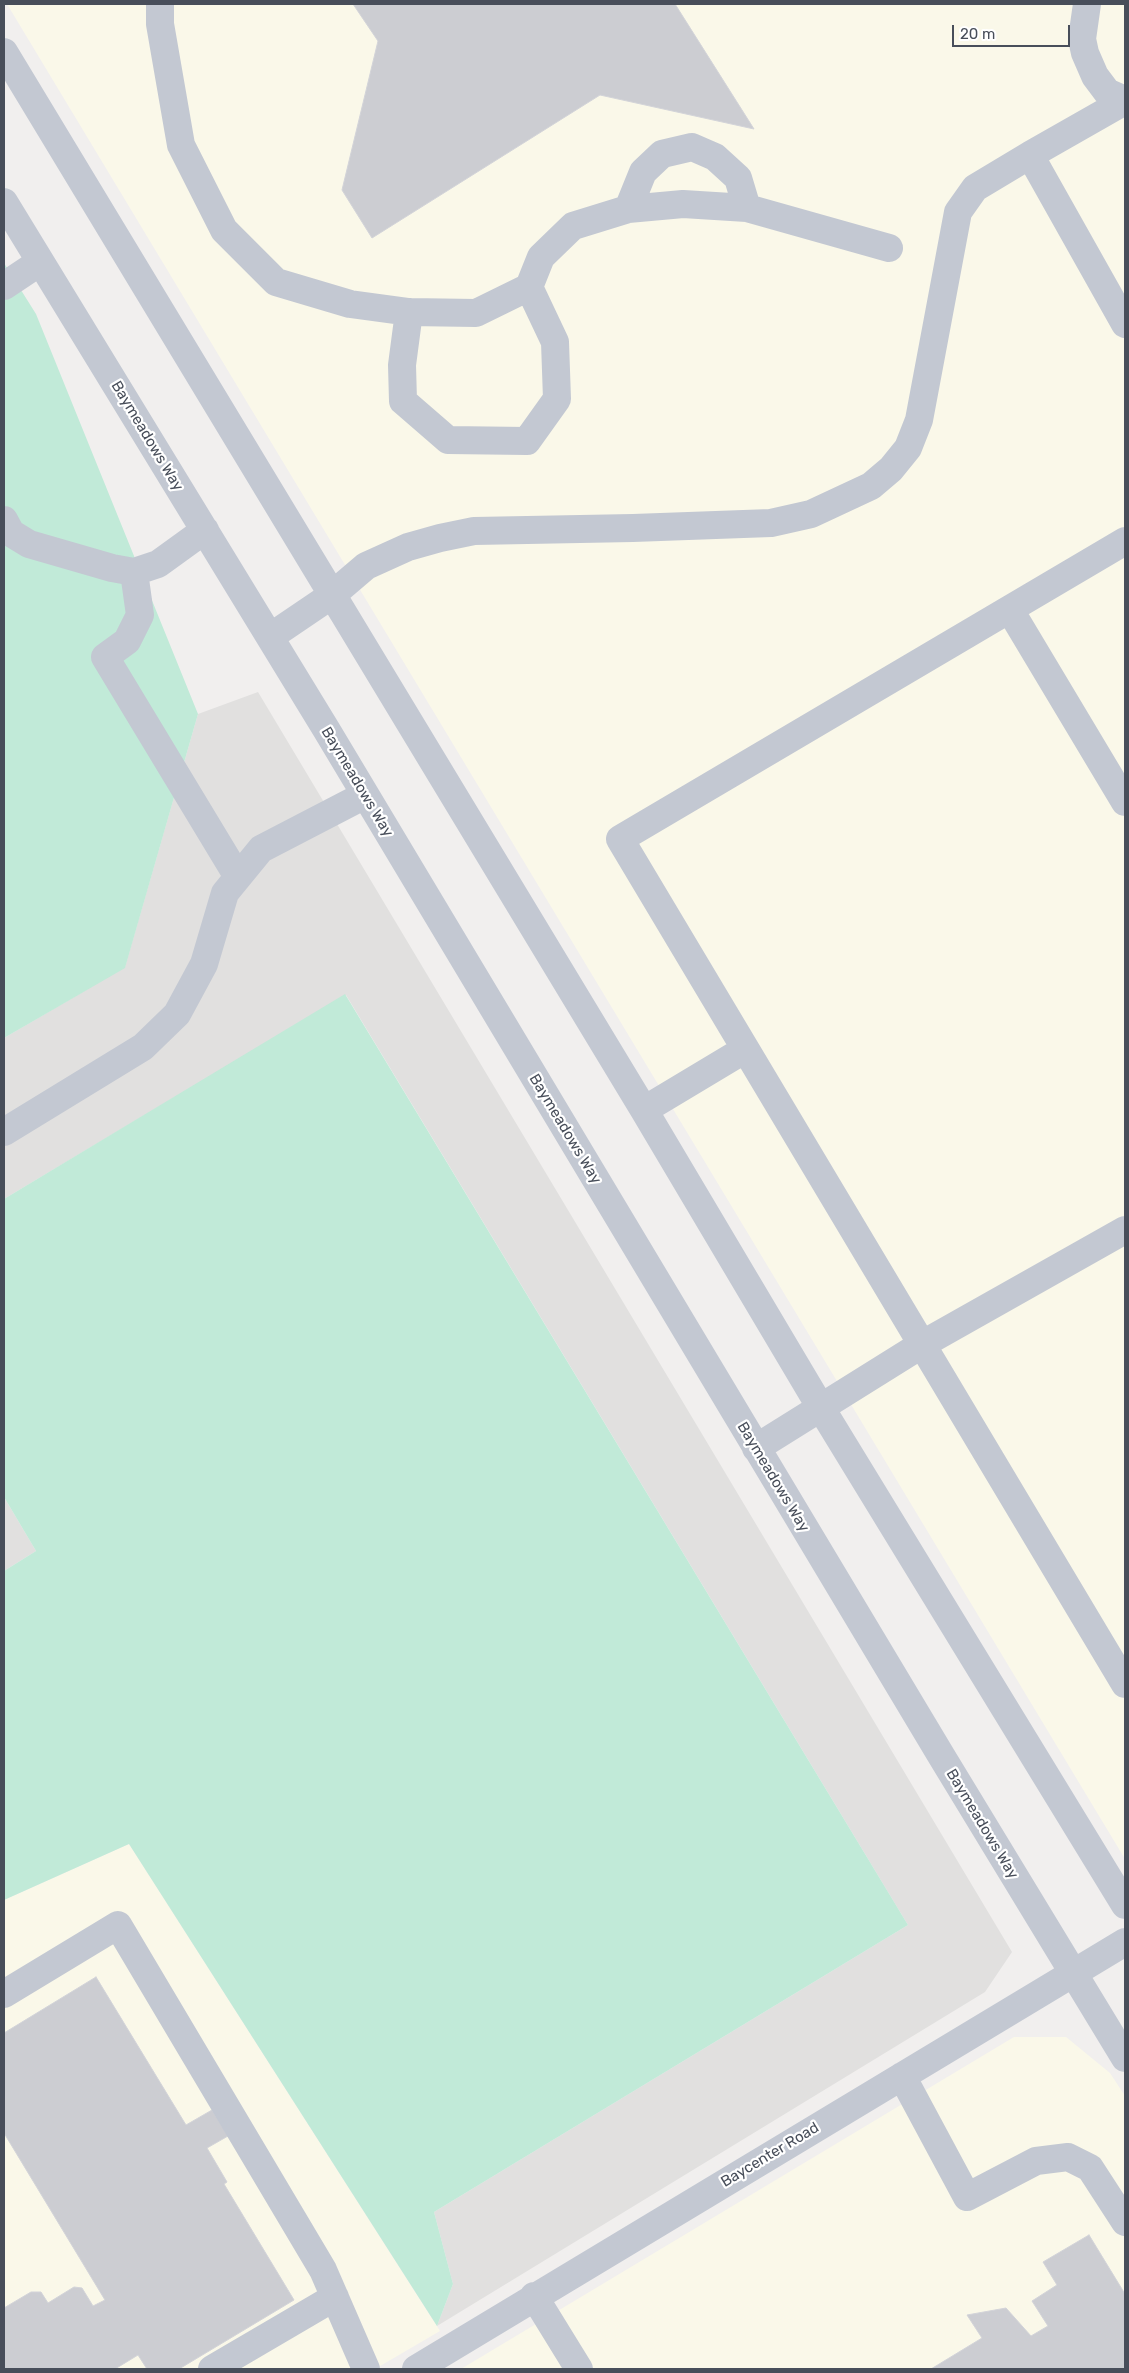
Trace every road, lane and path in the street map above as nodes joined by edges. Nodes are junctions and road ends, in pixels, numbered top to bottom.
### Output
1 (160, 4) edge
2 (1087, 4) edge
3 (4, 52) edge
4 (1125, 101) edge
5 (1030, 155) junction
6 (4, 202) edge
7 (747, 208) junction
8 (628, 209) junction
9 (889, 248) dead end
10 (40, 262) junction
11 (4, 286) edge
12 (529, 287) junction
13 (409, 312) junction
14 (1125, 324) edge
15 (4, 520) edge
16 (205, 530) junction
17 (1125, 542) edge
18 (134, 572) junction
19 (332, 595) junction
20 (1010, 610) junction
21 (270, 637) junction
22 (365, 795) junction
23 (1125, 802) edge
24 (238, 877) junction
25 (744, 1050) junction
26 (644, 1110) junction
27 (4, 1132) edge
28 (1125, 1230) edge
29 (921, 1345) junction
30 (820, 1408) junction
31 (756, 1448) junction
32 (1125, 1684) edge
33 (1125, 1905) edge
34 (1125, 1942) edge
35 (1073, 1974) junction
36 (4, 1994) edge
37 (1125, 2058) edge
38 (902, 2076) junction
39 (1125, 2222) edge
40 (534, 2296) junction
41 (335, 2297) junction
42 (212, 2369) edge
43 (366, 2369) edge
44 (416, 2369) edge
45 (579, 2369) edge

1 - 13 street
2 - 4 street
3 - 19 street
4 - 5 street
5 - 14 street
5 - 19 street
6 - 10 street, Baymeadows Way
7 - 8 street
7 - 8 street
7 - 9 street
8 - 12 street
10 - 11 street
10 - 16 street, Baymeadows Way
12 - 13 street
12 - 13 street
15 - 18 street
16 - 18 street
16 - 21 street, Baymeadows Way
17 - 20 street
18 - 24 street
19 - 21 street
19 - 26 street
20 - 23 street
20 - 25 street
21 - 22 street, Baymeadows Way
22 - 24 street
22 - 31 street, Baymeadows Way
24 - 27 street
25 - 26 street
25 - 29 street
26 - 30 street
28 - 29 street
29 - 30 street
29 - 32 street
30 - 31 street
30 - 33 street
31 - 35 street, Baymeadows Way
34 - 35 street, Baycenter Road
35 - 37 street, Baymeadows Way
35 - 38 street, Baycenter Road
36 - 41 street
38 - 39 street
38 - 40 street, Baycenter Road
40 - 44 street, Baycenter Road
40 - 45 street
41 - 42 street
41 - 43 street

